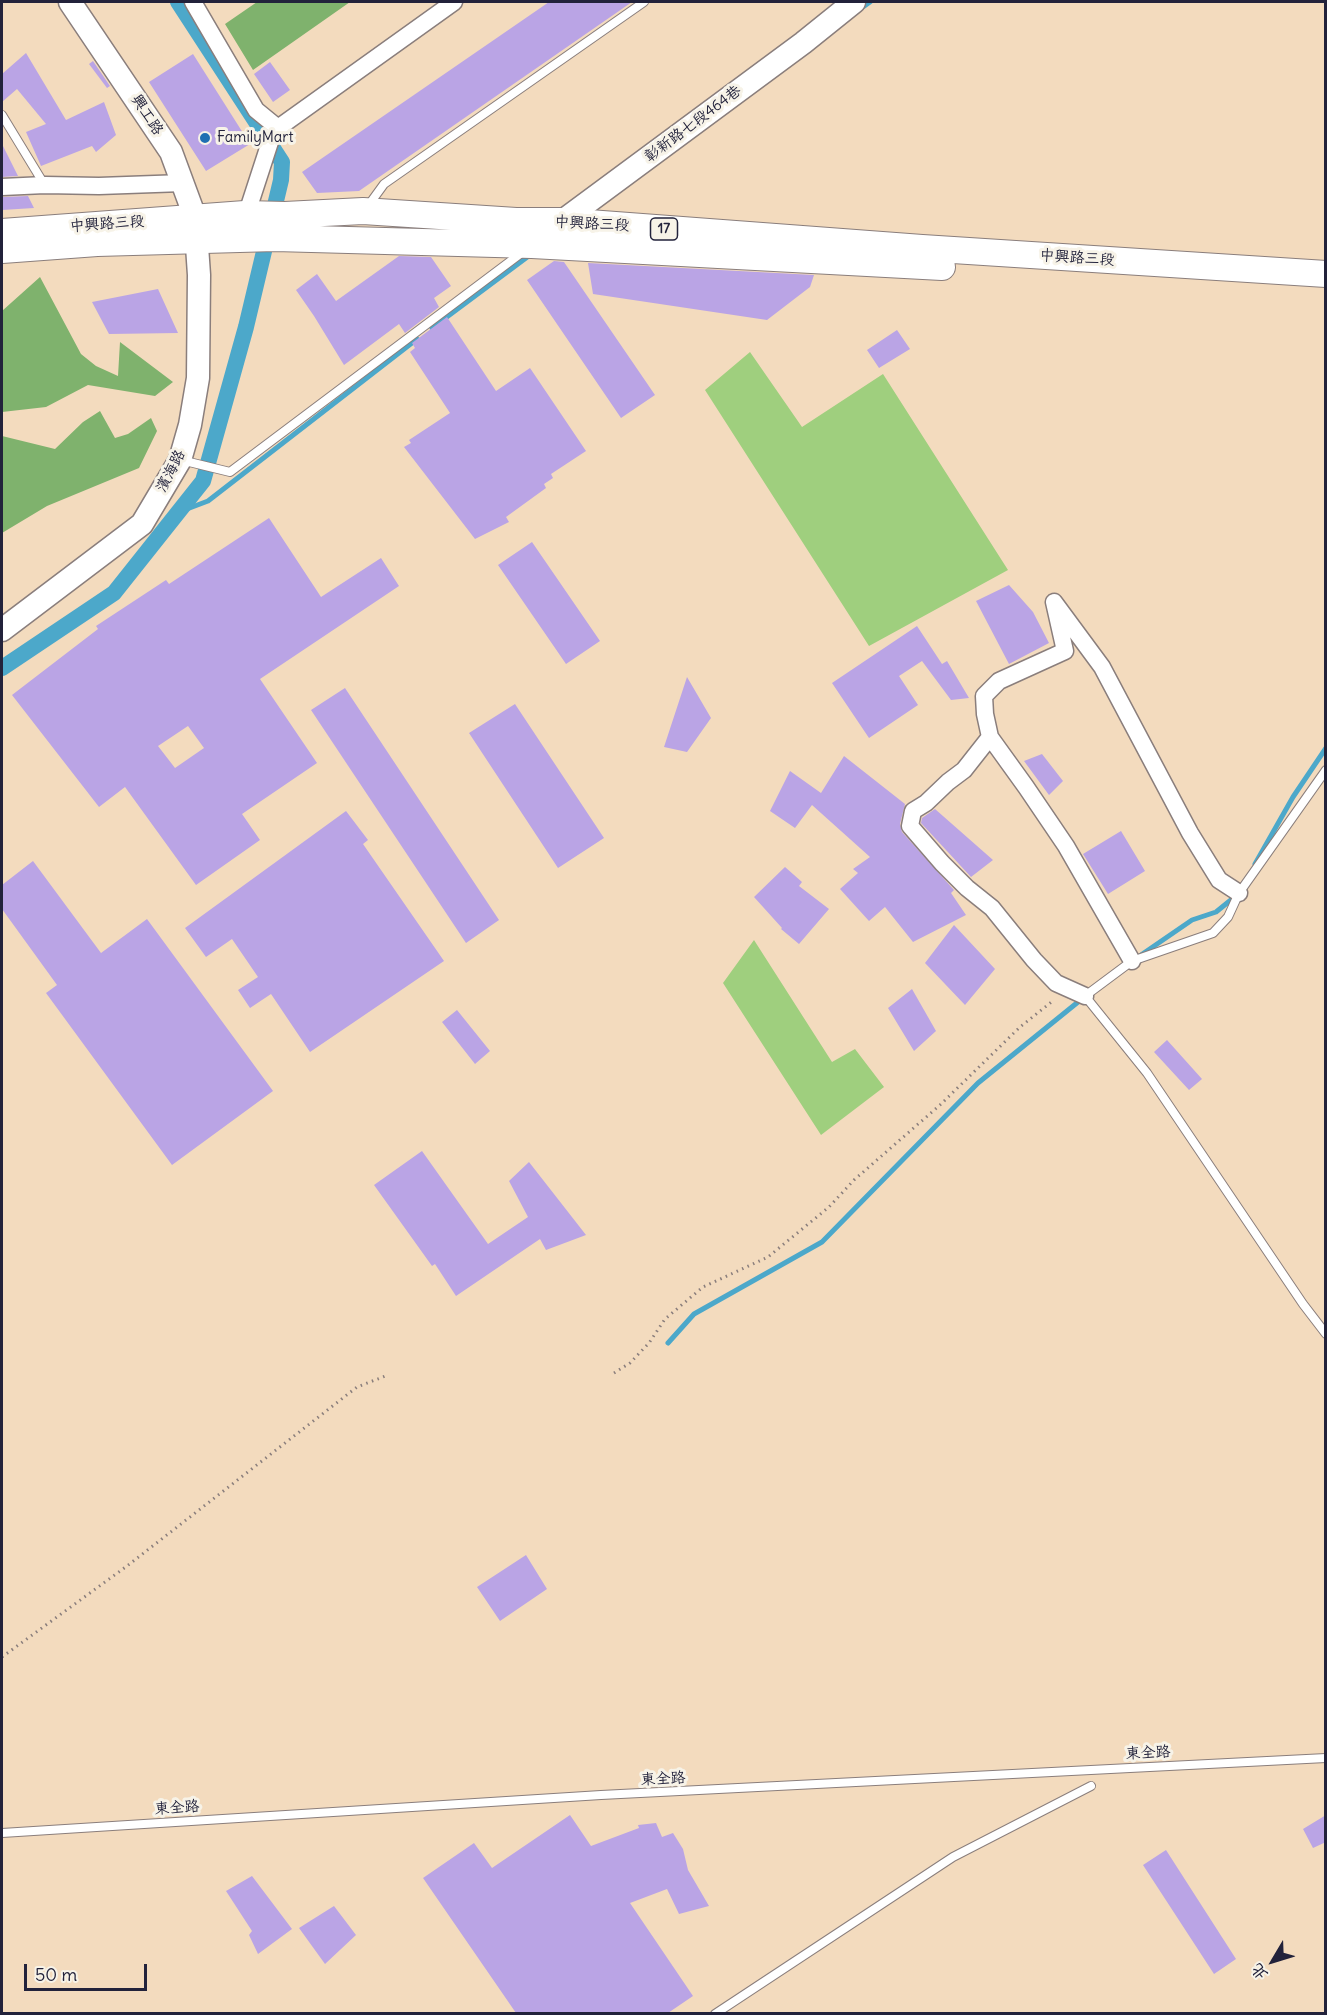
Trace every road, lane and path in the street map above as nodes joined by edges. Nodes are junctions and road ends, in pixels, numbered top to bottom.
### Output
1 (70, 2) edge
2 (193, 2) edge
3 (454, 2) edge
4 (644, 2) edge
5 (854, 2) edge
6 (2, 115) edge
7 (274, 134) junction
8 (183, 183) junction
9 (45, 185) junction
10 (2, 187) edge
11 (248, 204) junction
12 (363, 211) junction
13 (562, 221) junction
14 (196, 228) junction
15 (2, 232) edge
16 (241, 239) junction
17 (532, 245) junction
18 (2, 250) edge
19 (1326, 274) edge
20 (1326, 289) edge
21 (180, 459) junction
22 (2, 630) edge
23 (990, 737) junction
24 (1326, 770) edge
25 (1239, 893) junction
26 (1132, 961) junction
27 (1085, 996) junction
28 (1326, 1334) edge
29 (614, 1373) dead end
30 (388, 1375) dead end
31 (2, 1657) edge
32 (1326, 1758) edge
33 (1091, 1786) dead end
34 (2, 1833) edge
35 (715, 2013) edge

1 - 8 street, 興工路
2 - 7 street
3 - 7 street
4 - 12 lane
5 - 13 street, 彰新路七段464巷
6 - 9 lane
7 - 11 street
8 - 9 street
8 - 14 street, 興工路
9 - 10 street
11 - 12 main road, 中興路三段 / 17
11 - 14 main road, 中興路三段 / 17
11 - 16 street
12 - 13 main road, 中興路三段 / 17
13 - 17 street, 彰新路七段464巷
13 - 19 main road, 中興路三段 / 17
14 - 15 main road, 中興路三段 / 17
14 - 16 main road, 中興路三段 / 17
14 - 18 main road, 中興路三段 / 17
14 - 21 street, 濱海路
16 - 17 main road, 中興路三段 / 17
17 - 20 main road, 中興路三段 / 17
17 - 21 lane
21 - 22 street, 濱海路
23 - 25 street
23 - 26 street
23 - 27 street
24 - 25 lane
25 - 26 lane
26 - 27 lane
27 - 28 lane
27 - 29 path
30 - 31 path
32 - 34 lane, 東全路
33 - 35 lane

